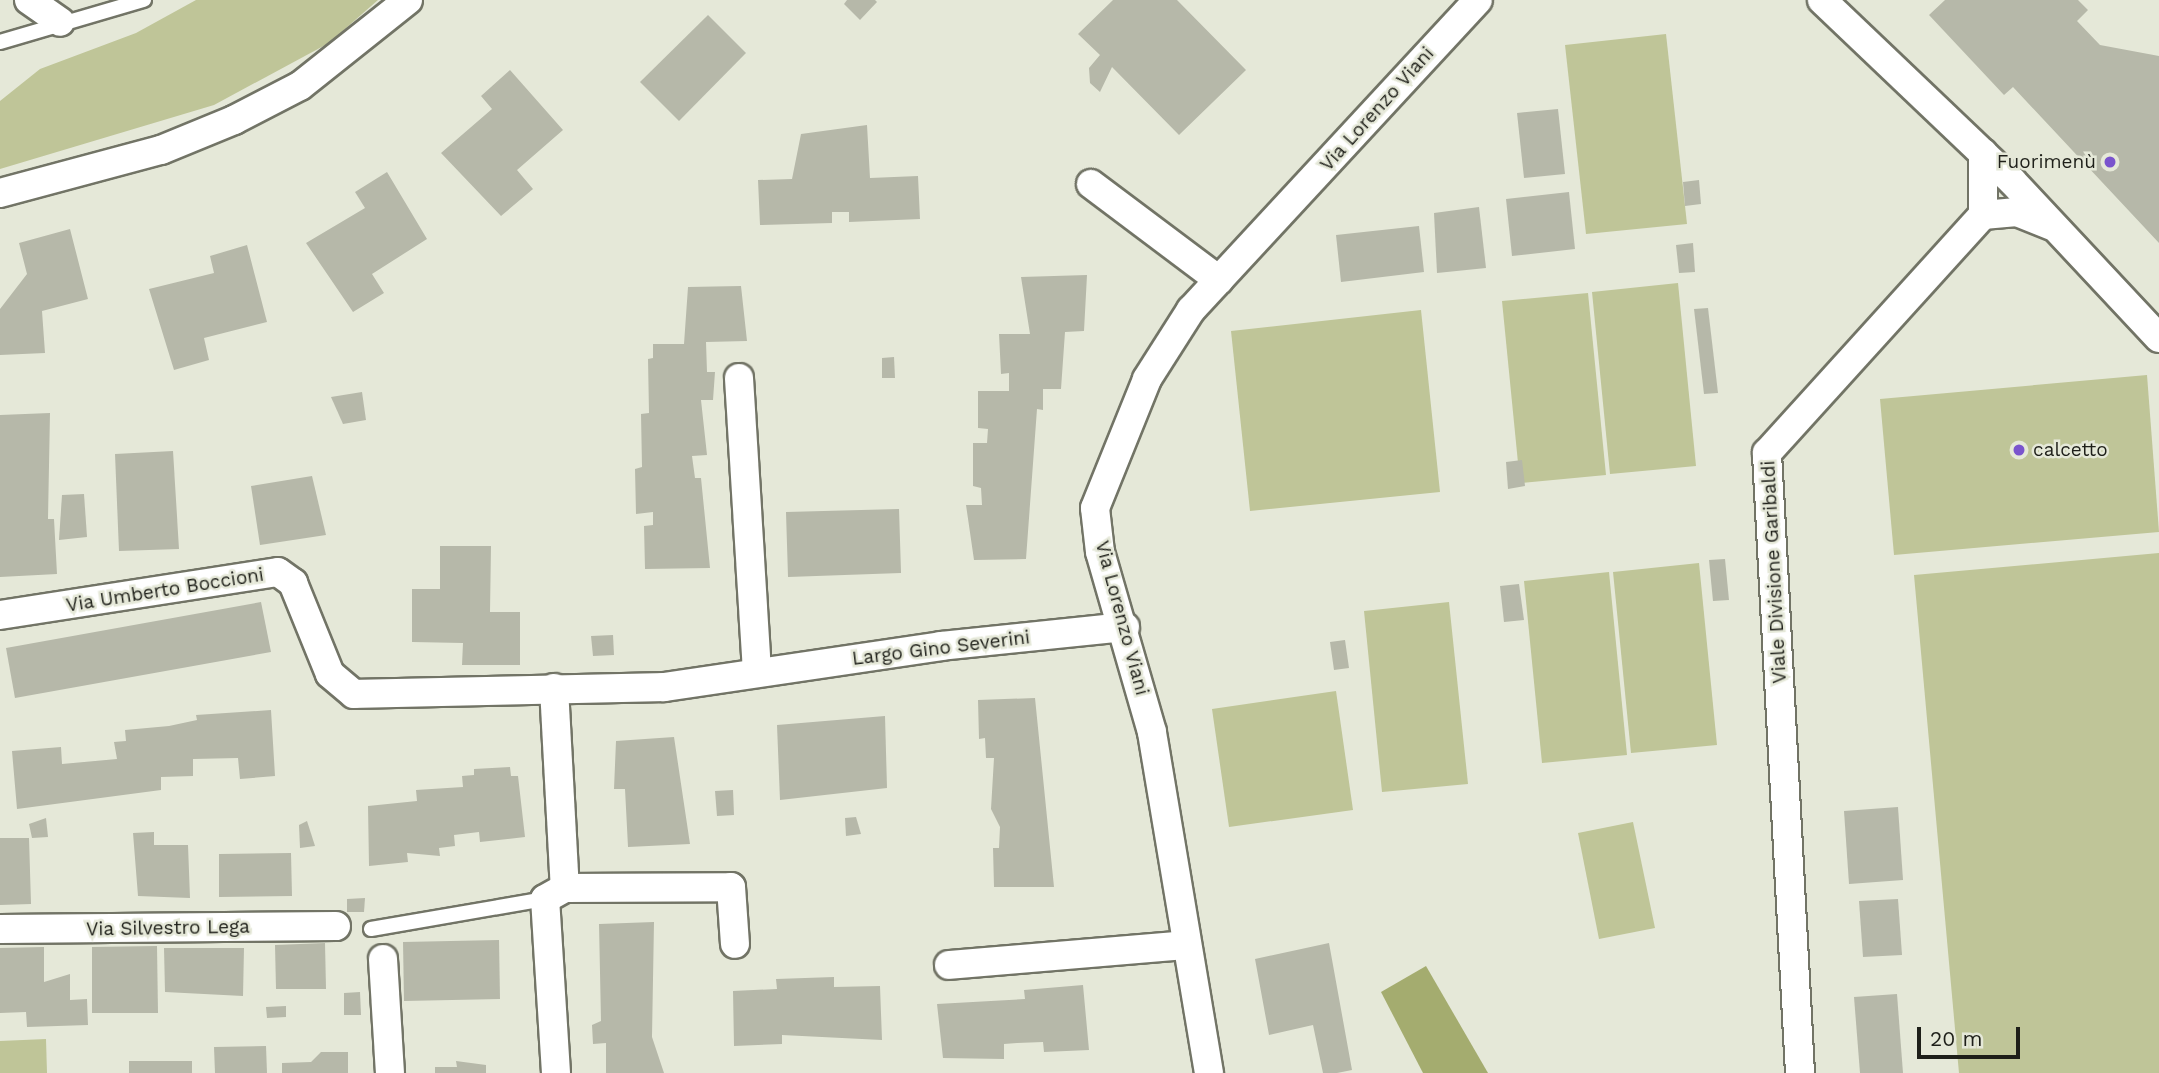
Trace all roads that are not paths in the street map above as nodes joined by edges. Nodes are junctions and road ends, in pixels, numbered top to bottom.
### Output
1 (29, 0) edge
2 (144, 0) edge
3 (408, 0) edge
4 (1478, 0) edge
5 (1822, 0) edge
6 (60, 22) junction
7 (0, 42) edge
8 (1983, 153) junction
9 (1091, 184) dead end
10 (0, 193) edge
11 (1983, 215) junction
12 (2056, 228) junction
13 (1219, 280) junction
14 (2159, 338) edge
15 (739, 378) dead end
16 (0, 615) edge
17 (1125, 626) junction
18 (757, 672) junction
19 (554, 688) junction
20 (555, 894) junction
21 (336, 926) dead end
22 (0, 929) edge
23 (371, 929) dead end
24 (735, 944) dead end
25 (1186, 945) junction
26 (383, 959) dead end
27 (948, 965) dead end
28 (390, 1073) edge
29 (556, 1073) edge
30 (1209, 1073) edge
31 (1800, 1073) edge

1 - 6 street
2 - 6 lane
3 - 10 street
4 - 13 street, Via Lorenzo Viani
5 - 8 street
6 - 7 lane
8 - 11 street
8 - 12 street
9 - 13 street
11 - 12 street
11 - 31 street, Viale Divisione Garibaldi
12 - 14 street
13 - 17 street, Via Lorenzo Viani
15 - 18 street
16 - 19 street, Via Umberto Boccioni
17 - 18 street, Largo Gino Severini
17 - 25 street, Via Lorenzo Viani
18 - 19 street, Largo Gino Severini
19 - 20 street
20 - 23 lane
20 - 24 street
20 - 29 street
21 - 22 street, Via Silvestro Lega
25 - 27 street
25 - 30 street, Via Lorenzo Viani
26 - 28 street

